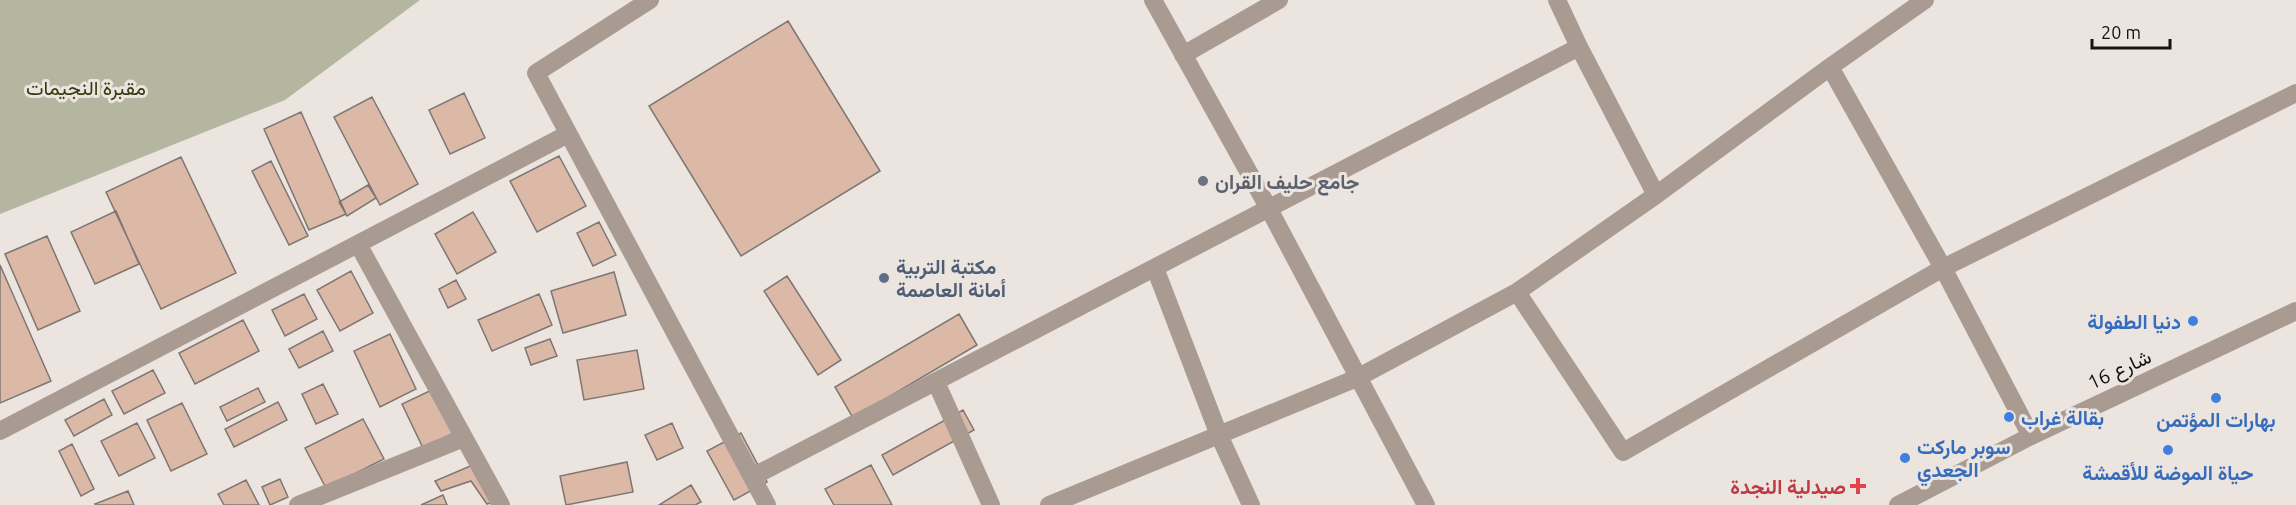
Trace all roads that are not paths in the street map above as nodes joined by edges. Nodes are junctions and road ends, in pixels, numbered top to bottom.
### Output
1 (650, 0) edge
2 (1153, 0) edge
3 (1279, 0) edge
4 (1557, 0) edge
5 (1925, 0) edge
6 (1579, 47) junction
7 (1183, 55) junction
8 (1830, 68) junction
9 (2296, 93) edge
10 (568, 134) junction
11 (1656, 195) junction
12 (1269, 209) junction
13 (358, 244) junction
14 (1155, 268) junction
15 (1943, 268) junction
16 (1517, 292) junction
17 (2296, 311) edge
18 (1357, 378) junction
19 (936, 382) junction
20 (0, 431) edge
21 (1219, 435) junction
22 (2031, 436) junction
23 (464, 438) junction
24 (752, 477) junction
25 (298, 505) edge
26 (501, 505) edge
27 (767, 505) edge
28 (991, 505) edge
29 (1049, 505) edge
30 (1251, 505) edge
31 (1426, 505) edge
32 (1898, 505) edge

1 - 10 street
2 - 7 street
3 - 7 street
4 - 6 street
5 - 8 street
6 - 11 street
6 - 12 street
7 - 12 street
8 - 11 street
8 - 15 street
9 - 15 street
10 - 13 street
10 - 24 street
11 - 16 street
12 - 14 street
12 - 18 street
13 - 20 street
13 - 23 street
14 - 19 street
14 - 21 street
15 - 16 street
15 - 22 street
16 - 18 street
17 - 22 street, شارع 16
18 - 21 street
18 - 31 street
19 - 24 street
19 - 28 street
21 - 29 street
21 - 30 street
22 - 32 street, شارع 16
23 - 25 street
23 - 26 street
24 - 27 street

